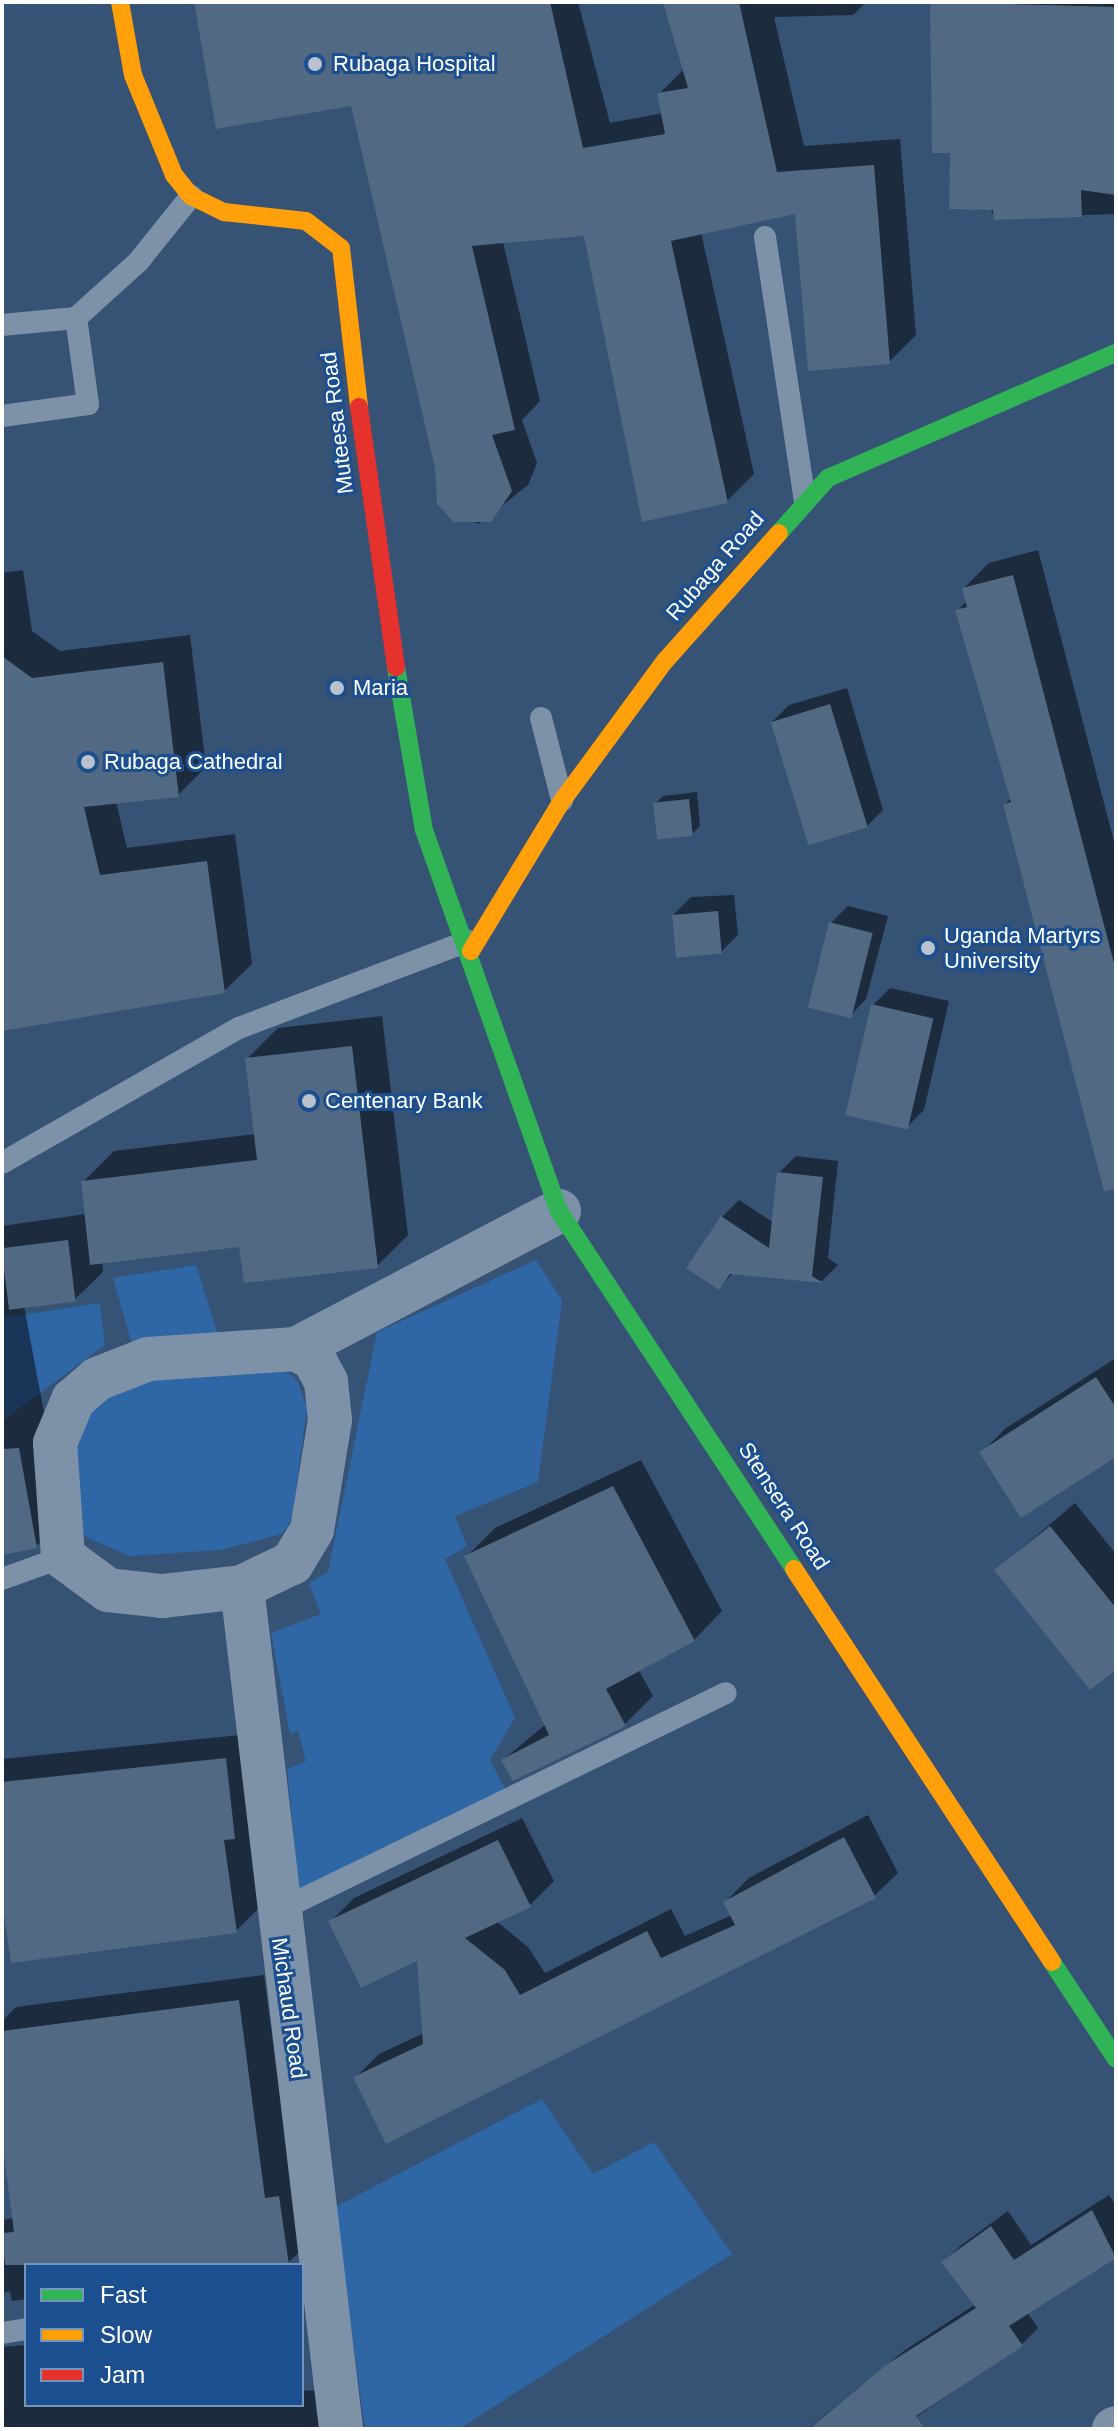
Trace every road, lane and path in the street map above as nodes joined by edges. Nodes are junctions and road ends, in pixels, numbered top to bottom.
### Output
1 (120, 2) edge
2 (191, 196) junction
3 (765, 237) dead end
4 (76, 318) junction
5 (2, 325) edge
6 (1116, 353) edge
7 (2, 416) edge
8 (805, 500) junction
9 (541, 718) dead end
10 (562, 801) junction
11 (470, 946) junction
12 (2, 1163) edge
13 (559, 1211) junction
14 (296, 1349) junction
15 (63, 1557) junction
16 (2, 1579) edge
17 (242, 1587) junction
18 (726, 1693) dead end
19 (276, 1912) junction
20 (1116, 2059) edge
21 (313, 2284) edge
22 (24, 2329) edge
23 (2, 2333) edge
24 (341, 2429) edge

1 - 2 street
2 - 4 lane
2 - 11 street, Muteesa Road
3 - 8 lane
4 - 5 lane
4 - 7 lane
6 - 8 street, Rubaga Road
8 - 10 street, Rubaga Road
9 - 10 lane
10 - 11 street, Rubaga Road
11 - 12 lane
11 - 13 street, Stensera Road
13 - 14 street
13 - 20 street, Stensera Road
14 - 15 street
14 - 17 street
15 - 16 lane
15 - 17 street
17 - 19 street, Michaud Road
18 - 19 lane
19 - 21 street, Michaud Road
21 - 24 street, Michaud Road
22 - 23 lane

